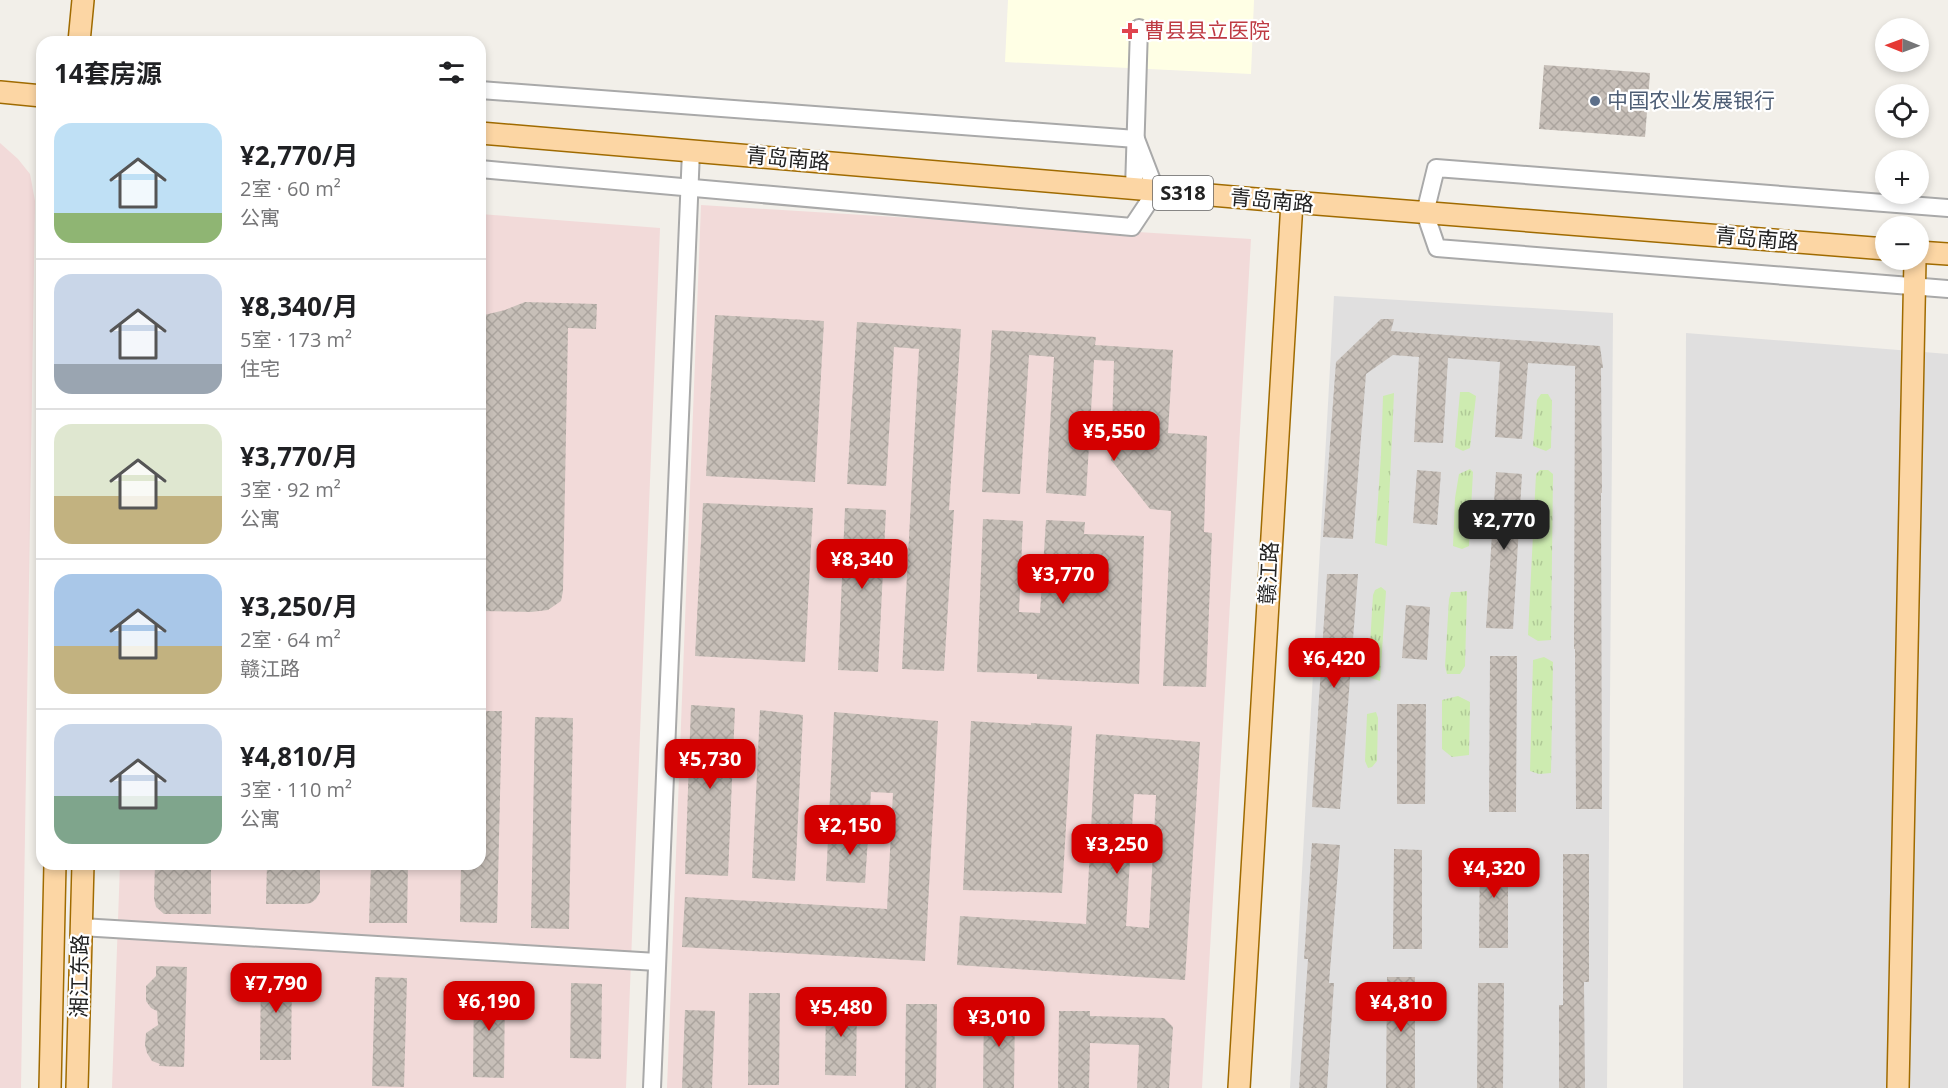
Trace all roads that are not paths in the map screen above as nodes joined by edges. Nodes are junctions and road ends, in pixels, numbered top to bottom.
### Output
1 (83, 5) edge
2 (1139, 28) dead end
3 (80, 36) edge
4 (87, 36) edge
5 (486, 90) edge
6 (0, 92) edge
7 (36, 95) edge
8 (486, 134) edge
9 (1136, 139) junction
10 (691, 151) junction
11 (486, 171) edge
12 (689, 189) junction
13 (1134, 189) junction
14 (1156, 191) junction
15 (1292, 202) junction
16 (1948, 208) edge
17 (1425, 213) junction
18 (1875, 248) edge
19 (1929, 253) edge
20 (1948, 254) edge
21 (1915, 270) edge
22 (1948, 289) edge
23 (55, 870) edge
24 (83, 870) edge
25 (81, 927) junction
26 (657, 962) junction
27 (50, 1088) edge
28 (77, 1088) edge
29 (652, 1088) edge
30 (1239, 1088) edge
31 (1898, 1088) edge

1 - 3 main road
1 - 4 main road
2 - 9 street
5 - 9 street
6 - 7 main road
8 - 10 main road, 青岛南路 / S318
9 - 13 street
9 - 14 street
10 - 12 street
10 - 13 main road, 青岛南路 / S318
11 - 12 street
12 - 14 street
12 - 26 street
13 - 14 main road, 青岛南路 / S318
14 - 15 main road, 青岛南路 / S318
15 - 17 main road, 青岛南路 / S318
15 - 30 main road, 赣江路
16 - 17 street
17 - 18 main road, 青岛南路 / S318
17 - 22 street
19 - 20 main road
21 - 31 main road
23 - 27 main road, 湘江东路
24 - 25 main road, 湘江东路
25 - 26 street
25 - 28 main road, 湘江东路
26 - 29 street

